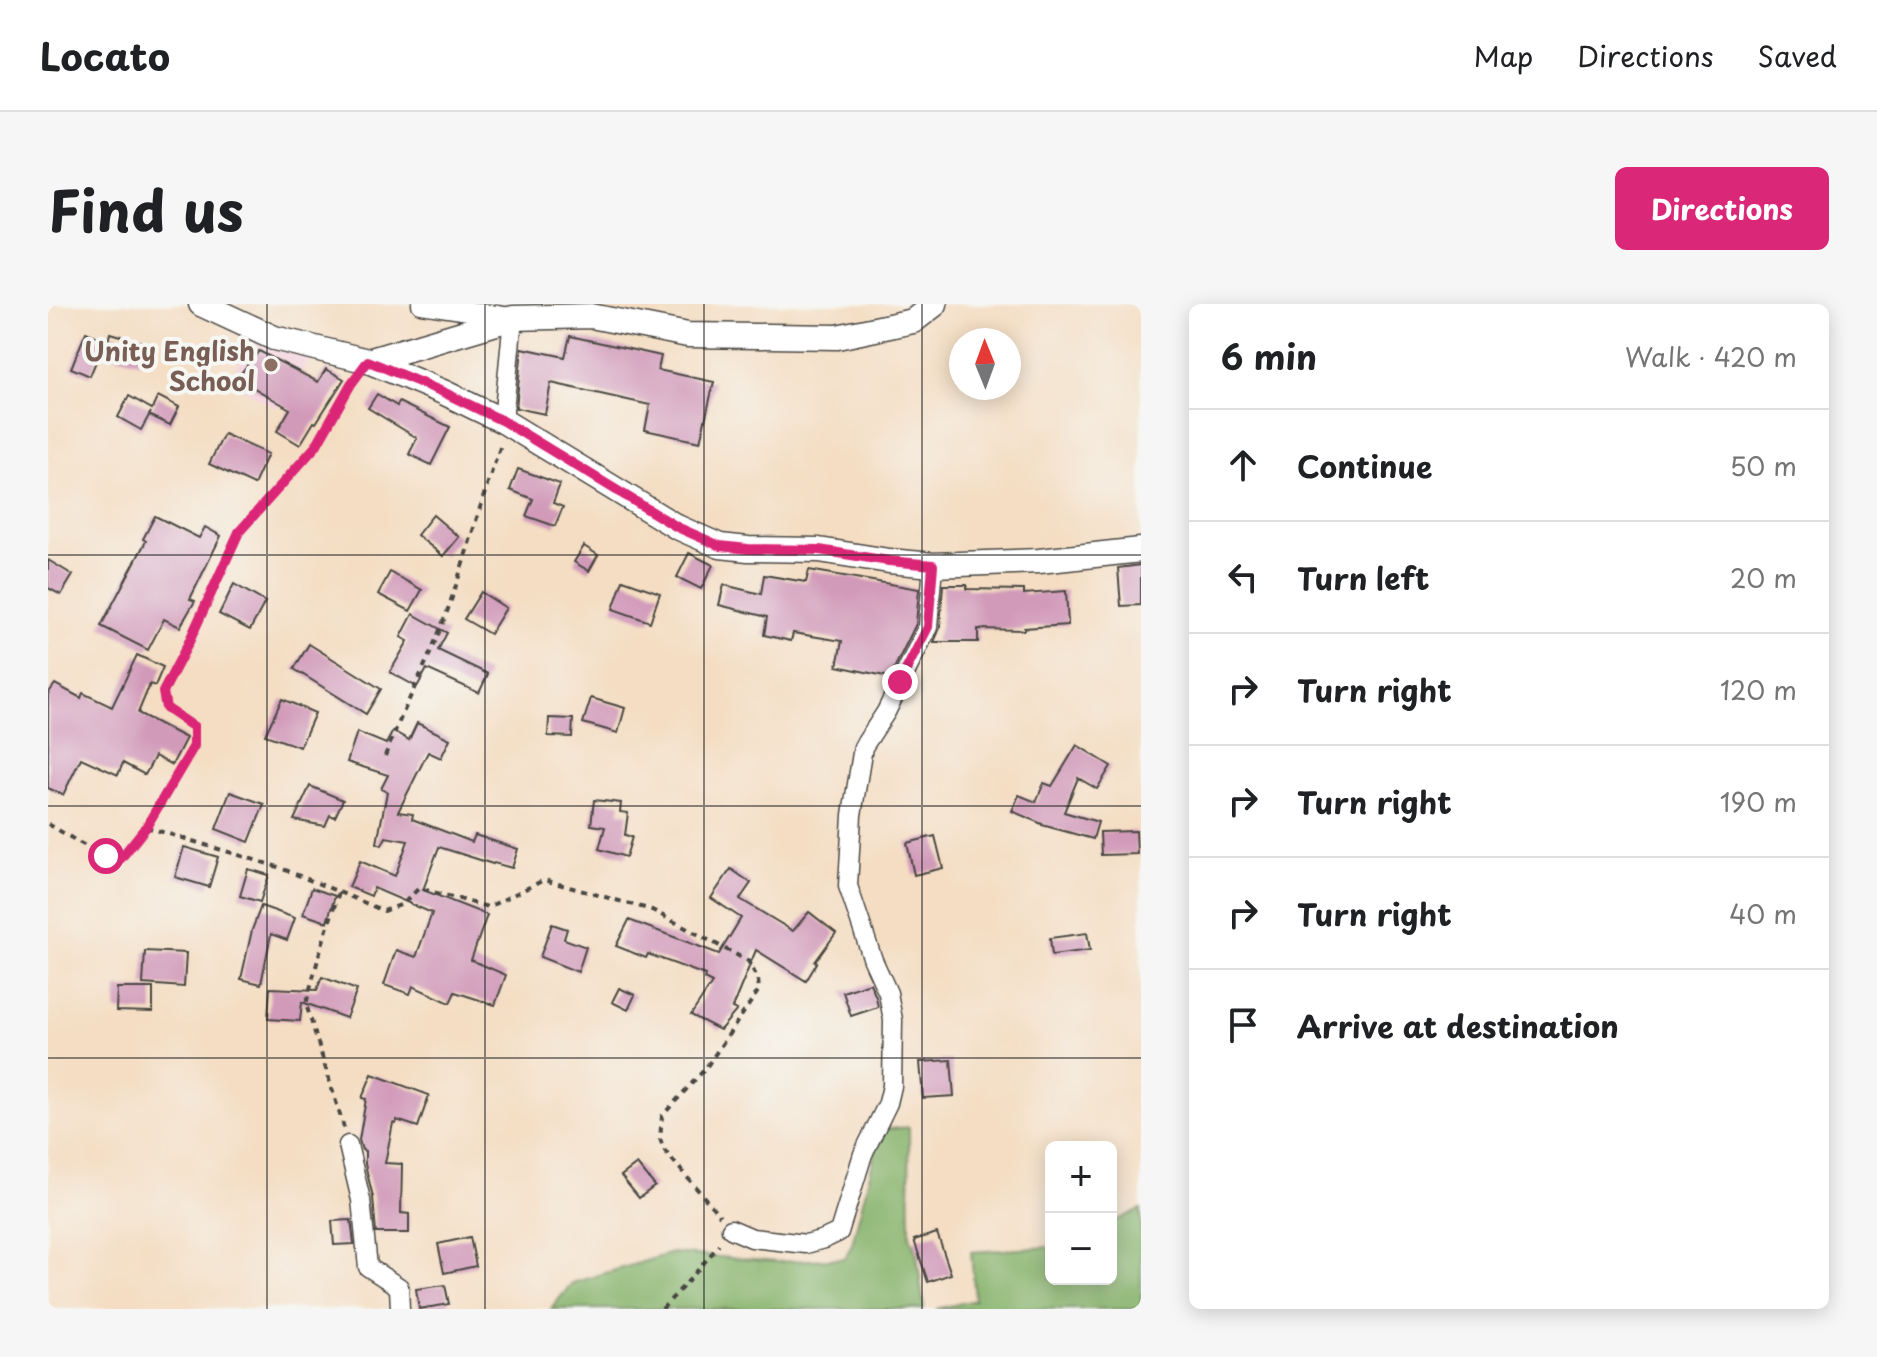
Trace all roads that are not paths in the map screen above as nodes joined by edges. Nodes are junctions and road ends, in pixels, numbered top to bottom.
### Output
1 (201, 304) edge
2 (421, 304) edge
3 (468, 304) edge
4 (935, 304) edge
5 (513, 318) junction
6 (368, 361) junction
7 (506, 422) junction
8 (1141, 550) edge
9 (933, 565) junction
10 (348, 1145) road end
11 (731, 1229) road end
12 (400, 1309) edge

1 - 6 street
2 - 5 street
3 - 5 street
4 - 5 street
5 - 6 street
5 - 7 street
6 - 7 street
7 - 9 street
8 - 9 street
9 - 11 street
10 - 12 street

